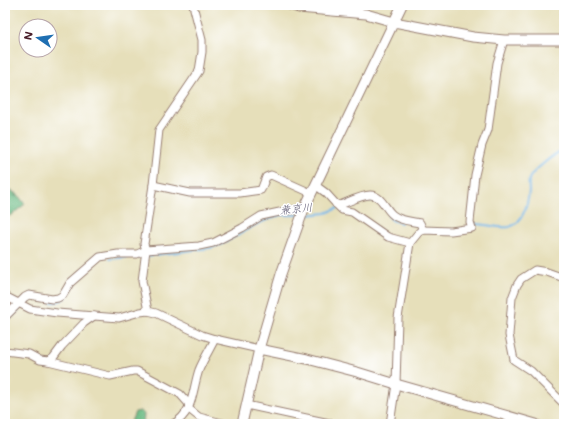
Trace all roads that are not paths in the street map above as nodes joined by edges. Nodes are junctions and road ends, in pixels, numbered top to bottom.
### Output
1 (193, 5) edge
2 (290, 5) edge
3 (402, 5) edge
4 (394, 22) junction
5 (504, 40) junction
6 (564, 40) edge
7 (153, 185) junction
8 (313, 189) junction
9 (339, 207) junction
10 (303, 212) junction
11 (422, 227) junction
12 (410, 243) junction
13 (146, 251) junction
14 (564, 278) edge
15 (5, 296) edge
16 (22, 304) junction
17 (148, 311) junction
18 (94, 316) junction
19 (5, 317) edge
20 (215, 340) junction
21 (259, 349) junction
22 (5, 351) edge
23 (48, 361) junction
24 (396, 384) junction
25 (564, 404) edge
26 (246, 405) junction
27 (189, 410) junction
28 (508, 420) edge
29 (173, 424) edge
30 (226, 424) edge
31 (242, 424) edge
32 (334, 424) edge
33 (390, 424) edge
34 (536, 424) edge

1 - 7 street
2 - 4 street
3 - 4 street
4 - 5 street
4 - 8 street
5 - 6 street
5 - 11 street
7 - 8 street
7 - 13 street
8 - 9 street
8 - 10 street
9 - 11 street
9 - 12 street
10 - 13 street
10 - 21 street
11 - 12 street
12 - 24 street
13 - 16 street
13 - 17 street
14 - 25 street
15 - 16 street
16 - 18 street
16 - 19 street
17 - 18 street
17 - 20 street
18 - 23 street
20 - 21 street
20 - 27 street
21 - 24 street
21 - 26 street
22 - 23 street
23 - 27 street
24 - 28 street
24 - 33 street
26 - 31 street
26 - 32 street
27 - 29 street
27 - 30 street
28 - 34 street

